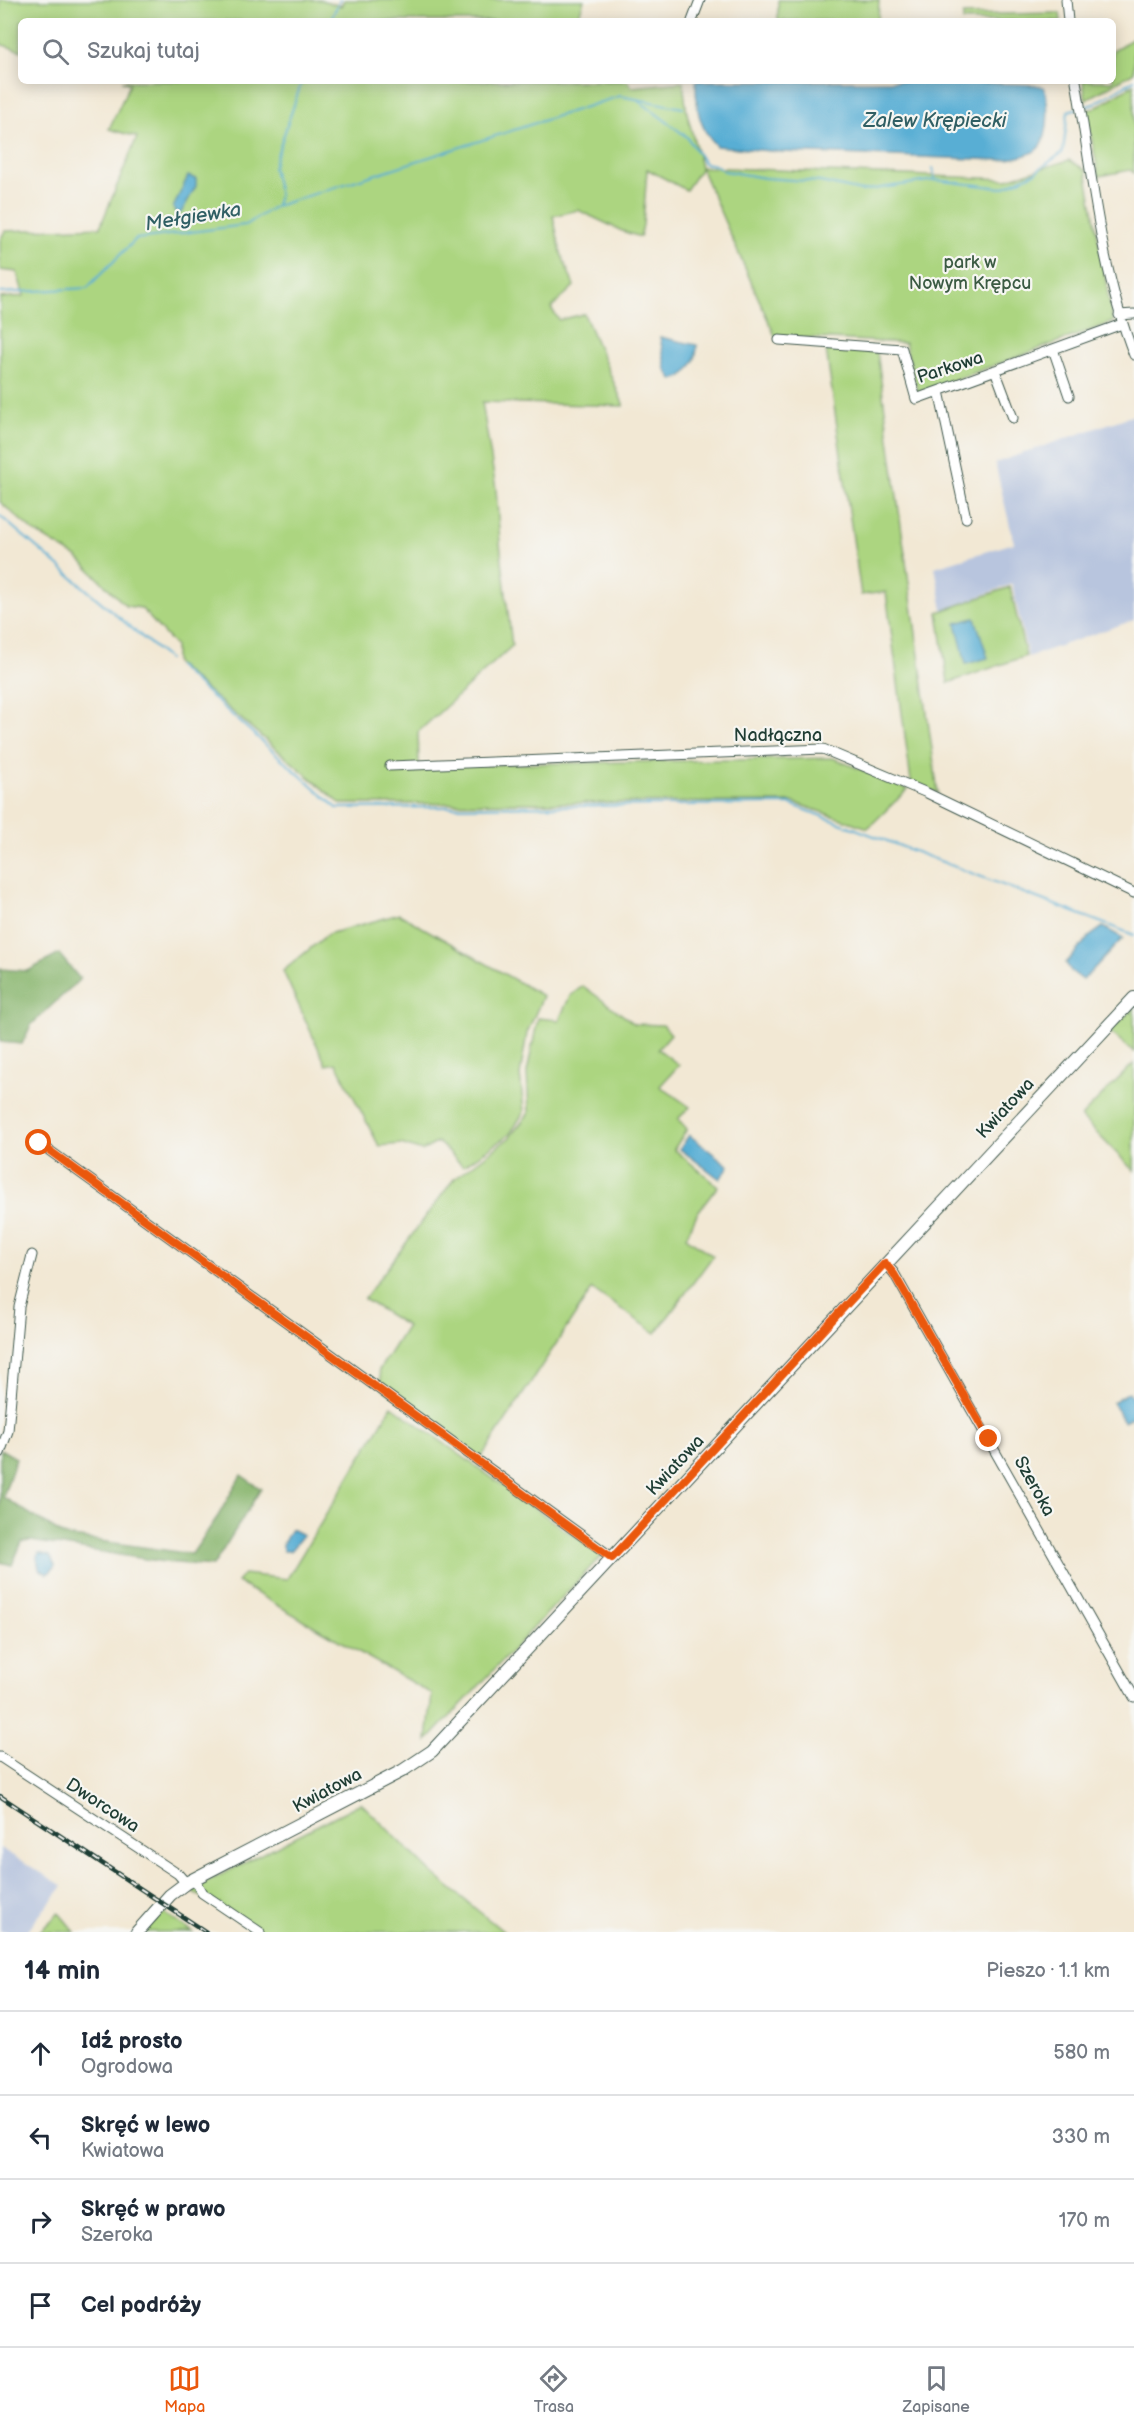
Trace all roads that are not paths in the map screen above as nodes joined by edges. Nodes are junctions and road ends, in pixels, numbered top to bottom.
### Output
1 (700, 0) edge
2 (1066, 0) edge
3 (693, 18) edge
4 (1068, 18) edge
5 (1076, 84) edge
6 (1134, 314) edge
7 (1120, 320) junction
8 (779, 340) dead end
9 (1053, 349) junction
10 (1134, 355) edge
11 (995, 370) junction
12 (939, 390) junction
13 (1069, 396) dead end
14 (1013, 418) dead end
15 (966, 518) dead end
16 (390, 766) dead end
17 (1134, 893) edge
18 (1134, 998) edge
19 (39, 1143) dead end
20 (32, 1256) dead end
21 (885, 1263) junction
22 (0, 1453) edge
23 (612, 1558) junction
24 (1134, 1697) edge
25 (0, 1757) edge
26 (190, 1881) junction
27 (137, 1931) edge
28 (260, 1932) edge

1 - 3 street
2 - 4 street
5 - 7 street
6 - 7 street, Parkowa
7 - 9 street, Parkowa
7 - 10 street
8 - 12 street, Parkowa
9 - 11 street, Parkowa
9 - 13 street
11 - 12 street, Parkowa
11 - 14 street
12 - 15 street
16 - 17 street, Nadłączna
18 - 21 street, Kwiatowa
19 - 23 street
20 - 22 street
21 - 23 street, Kwiatowa
21 - 24 street, Szeroka
23 - 26 street, Kwiatowa
25 - 26 street, Dworcowa
26 - 27 street, Kwiatowa
26 - 28 street, Dworcowa

